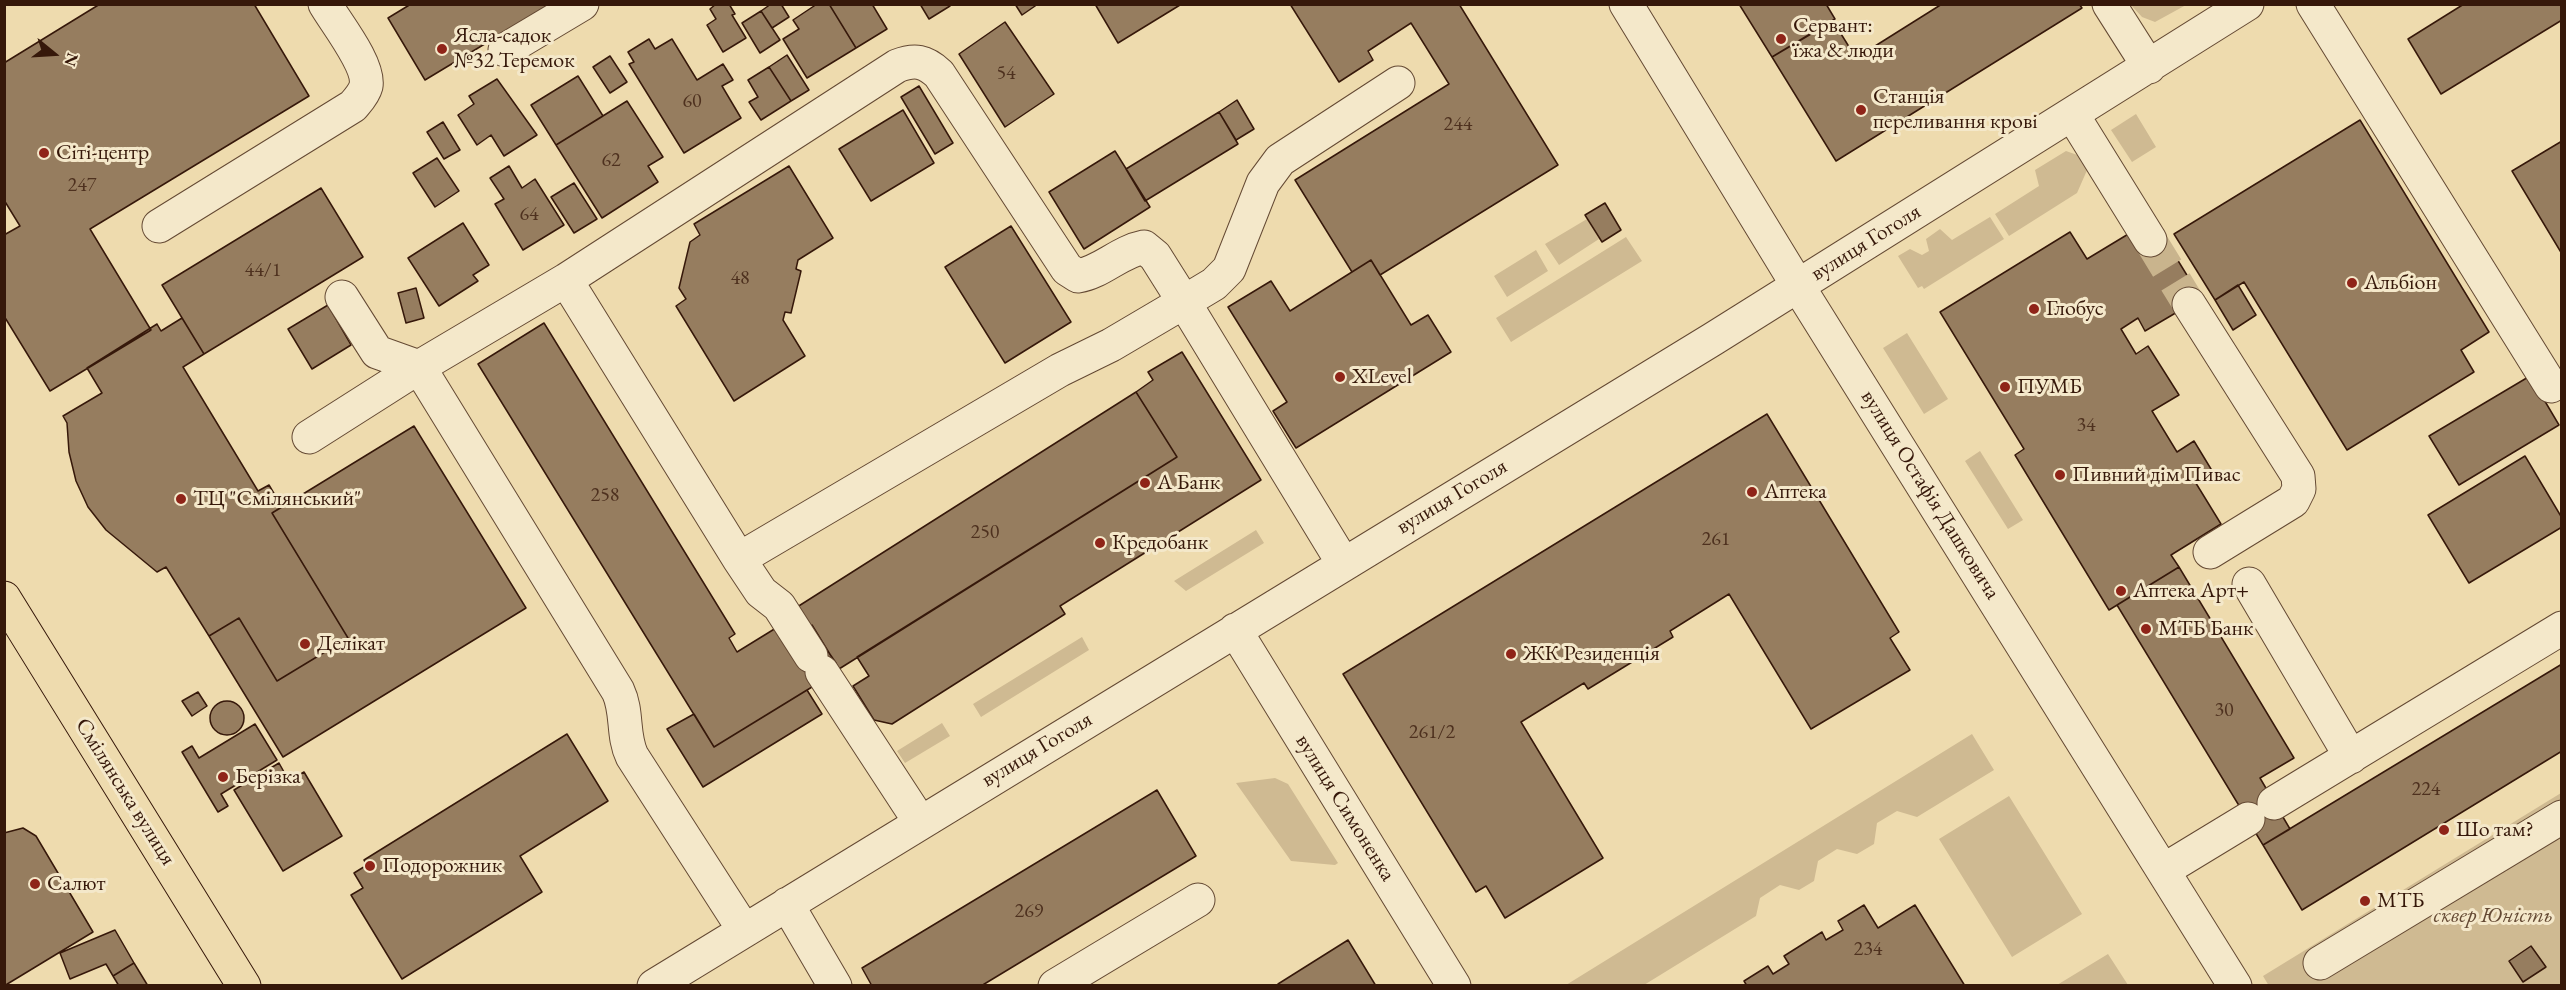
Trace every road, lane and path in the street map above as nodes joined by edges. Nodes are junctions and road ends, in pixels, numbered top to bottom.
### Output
1 (325, 4) edge
2 (582, 4) edge
3 (1626, 4) edge
4 (2109, 4) edge
5 (2313, 4) edge
6 (2246, 5) edge
7 (505, 50) dead end
8 (2149, 67) junction
9 (1398, 83) dead end
10 (2072, 114) junction
11 (159, 226) dead end
12 (2150, 240) tunnel mouth
13 (566, 280) junction
14 (1798, 286) junction
15 (342, 297) dead end
16 (1184, 302) junction
17 (2189, 304) tunnel mouth
18 (419, 367) junction
19 (2551, 386) dead end
20 (309, 437) dead end
21 (2211, 552) dead end
22 (739, 559) junction
23 (1343, 563) junction
24 (2249, 584) dead end
25 (4, 598) edge
26 (2562, 628) edge
27 (1235, 630) junction
28 (2351, 757) junction
29 (2562, 816) edge
30 (920, 822) junction
31 (2164, 870) junction
32 (1198, 900) dead end
33 (787, 904) junction
34 (744, 930) junction
35 (2320, 963) dead end
36 (244, 986) edge
37 (654, 986) edge
38 (835, 986) edge
39 (1055, 986) edge
40 (1454, 986) edge
41 (2235, 986) edge

1 - 11 street
2 - 7 street
3 - 14 street, вулиця Остафія Дашковича
4 - 8 street
5 - 19 street
6 - 8 street, вулиця Гоголя
8 - 10 street, вулиця Гоголя
9 - 16 street
10 - 12 street
10 - 14 street, вулиця Гоголя
13 - 16 street
13 - 18 street
13 - 22 street
14 - 23 street, вулиця Гоголя
14 - 31 street, вулиця Остафія Дашковича
15 - 18 street
16 - 22 street
16 - 23 street
17 - 21 street
18 - 20 street
18 - 34 street
22 - 30 street
23 - 27 street, вулиця Гоголя
24 - 28 street
25 - 36 main road, Смілянська вулиця
26 - 28 street
27 - 30 street, вулиця Гоголя
27 - 40 street, вулиця Симоненка
28 - 31 street
29 - 35 street
30 - 33 street, вулиця Гоголя
31 - 41 street, вулиця Остафія Дашковича
32 - 39 street
33 - 34 street, вулиця Гоголя
33 - 38 street
34 - 37 street, вулиця Гоголя

